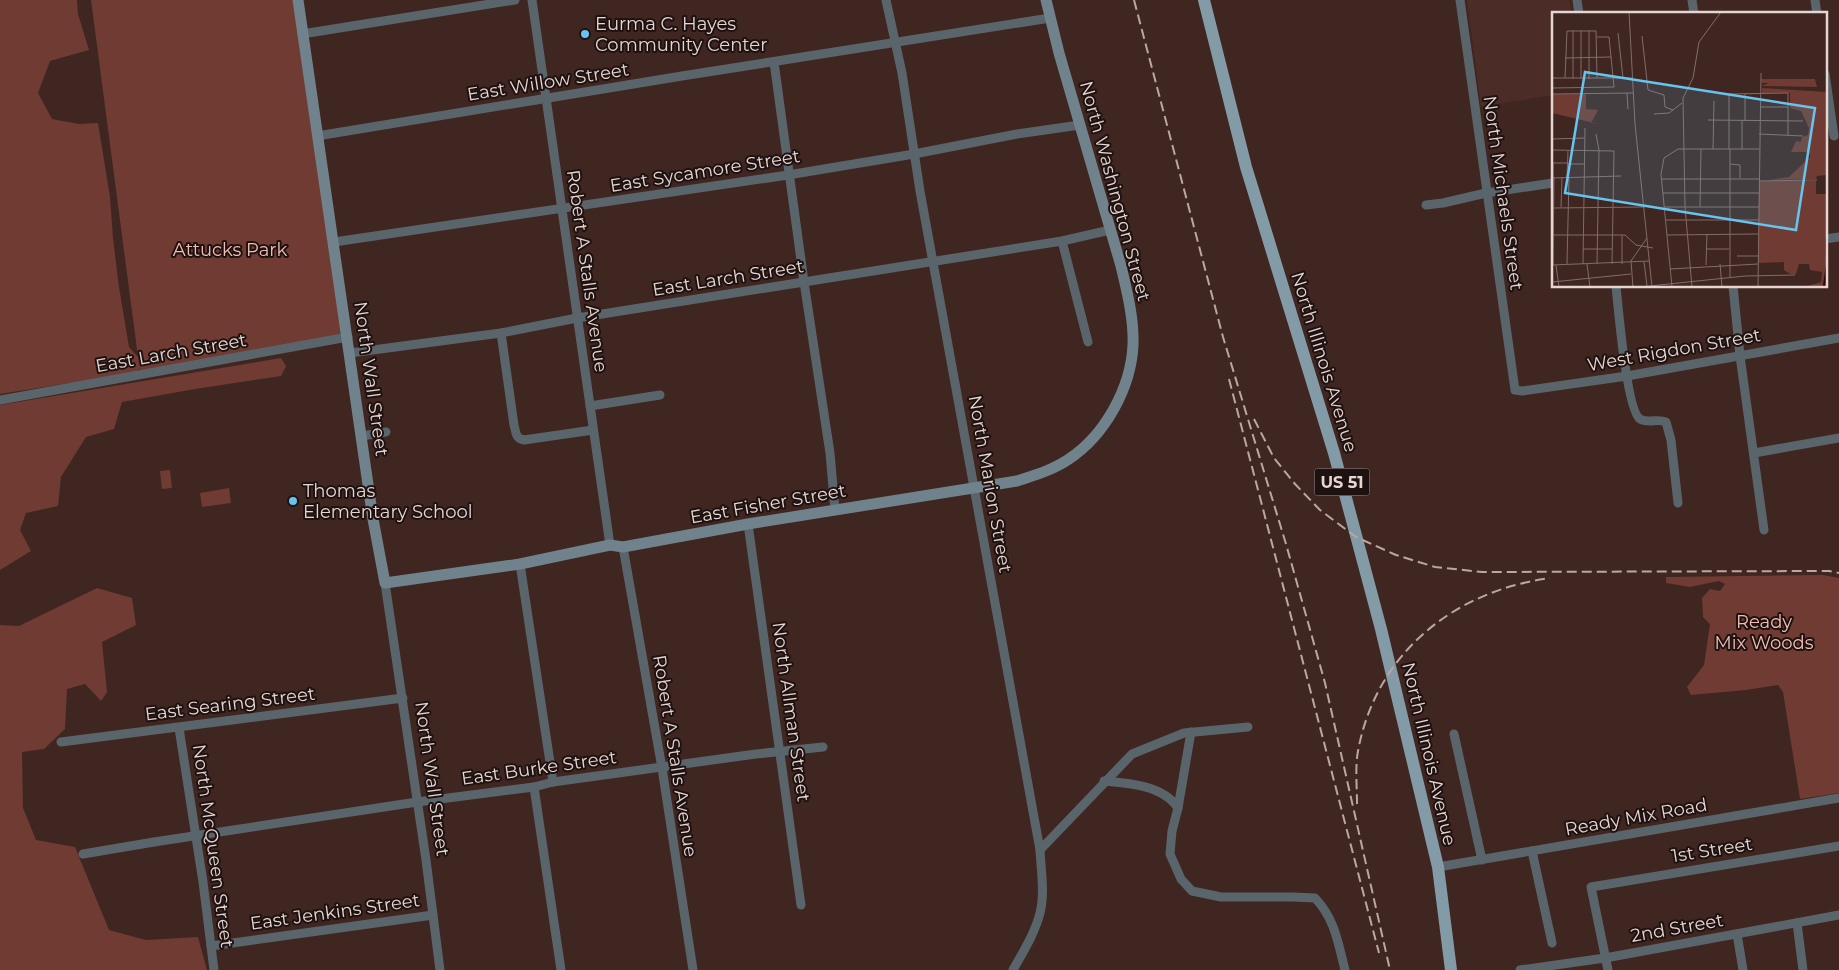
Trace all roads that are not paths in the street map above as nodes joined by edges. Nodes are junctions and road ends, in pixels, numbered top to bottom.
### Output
1 (298, 0) edge
2 (515, 0) edge
3 (532, 0) edge
4 (886, 0) edge
5 (1046, 0) edge
6 (1204, 0) edge
7 (1460, 0) edge
8 (1050, 18) junction
9 (302, 34) junction
10 (896, 42) junction
11 (774, 62) junction
12 (1826, 82) edge
13 (547, 99) junction
14 (1080, 125) junction
15 (317, 136) junction
16 (1833, 136) edge
17 (914, 154) junction
18 (788, 174) junction
19 (1552, 183) edge
20 (1486, 193) junction
21 (1426, 205) dead end
22 (562, 209) junction
23 (1110, 230) junction
24 (1839, 237) edge
25 (1826, 239) edge
26 (1062, 241) junction
27 (334, 242) junction
28 (934, 260) junction
29 (804, 282) junction
30 (1616, 288) edge
31 (1733, 288) edge
32 (576, 318) junction
33 (500, 333) junction
34 (348, 337) junction
35 (1839, 338) edge
36 (1088, 342) dead end
37 (350, 354) junction
38 (1740, 356) junction
39 (1627, 376) junction
40 (1515, 390) joint
41 (1121, 392) joint
42 (660, 395) dead end
43 (0, 400) edge
44 (590, 406) junction
45 (593, 430) junction
46 (386, 432) dead end
47 (362, 436) junction
48 (1839, 438) edge
49 (1754, 453) junction
50 (974, 488) junction
51 (1678, 503) dead end
52 (835, 510) junction
53 (748, 524) junction
54 (1764, 530) dead end
55 (610, 546) junction
56 (624, 547) junction
57 (520, 564) junction
58 (385, 583) junction
59 (403, 698) junction
60 (1248, 727) dead end
61 (179, 728) junction
62 (1191, 732) junction
63 (1454, 734) dead end
64 (61, 742) dead end
65 (823, 746) dead end
66 (780, 751) junction
67 (662, 768) junction
68 (553, 782) junction
69 (1104, 782) junction
70 (534, 787) junction
71 (1839, 798) edge
72 (417, 802) junction
73 (1178, 808) junction
74 (196, 836) junction
75 (1839, 846) edge
76 (1040, 850) junction
77 (1532, 851) junction
78 (82, 854) dead end
79 (1482, 860) junction
80 (1438, 867) junction
81 (801, 905) dead end
82 (433, 915) junction
83 (1839, 915) edge
84 (1797, 923) junction
85 (1737, 934) junction
86 (1552, 943) dead end
87 (211, 946) junction
88 (1605, 958) junction
89 (1536, 969) edge
90 (214, 970) edge
91 (440, 970) edge
92 (561, 970) edge
93 (693, 970) edge
94 (1014, 970) edge
95 (1345, 970) edge
96 (1451, 970) edge
97 (1520, 970) edge
98 (1608, 970) edge
99 (1743, 970) edge
100 (1803, 970) edge

1 - 9 street, North Wall Street
2 - 9 street
3 - 13 street, Robert A Stalls Avenue
4 - 10 street, North Marion Street
5 - 8 street, North Washington Street
6 - 80 main road, North Illinois Avenue / US 51
7 - 20 street, North Michaels Street
8 - 10 street, East Willow Street
8 - 14 street, North Washington Street
9 - 15 street, North Wall Street
10 - 11 street, East Willow Street
10 - 17 street, North Marion Street
11 - 13 street, East Willow Street
11 - 18 street
12 - 16 street
13 - 15 street, East Willow Street
13 - 22 street, Robert A Stalls Avenue
14 - 17 street, East Sycamore Street
14 - 23 street, North Washington Street
15 - 27 street, North Wall Street
17 - 18 street, East Sycamore Street
17 - 28 street, North Marion Street
18 - 22 street, East Sycamore Street
18 - 29 street
19 - 20 street
20 - 21 street
20 - 40 street, North Michaels Street
22 - 27 street, East Sycamore Street
22 - 32 street, Robert A Stalls Avenue
23 - 26 street, East Larch Street
23 - 41 street, North Washington Street
24 - 25 street
26 - 28 street, East Larch Street
26 - 36 street
27 - 34 street, North Wall Street
28 - 29 street, East Larch Street
28 - 50 street, North Marion Street
29 - 32 street, East Larch Street
29 - 52 street
30 - 39 street
31 - 38 street
32 - 33 street, East Larch Street
32 - 44 street, Robert A Stalls Avenue
33 - 37 street, East Larch Street
33 - 45 street
34 - 37 street, North Wall Street
34 - 43 street, East Larch Street
35 - 38 street, West Rigdon Street
37 - 47 street, North Wall Street
38 - 39 street, West Rigdon Street
38 - 49 street
39 - 40 street, West Rigdon Street
39 - 51 street
41 - 50 street, East Fisher Street
42 - 44 street
44 - 45 street, Robert A Stalls Avenue
45 - 55 street, Robert A Stalls Avenue
46 - 47 street
47 - 58 street, North Wall Street
48 - 49 street
49 - 54 street
50 - 52 street, East Fisher Street
50 - 76 street, North Marion Street
52 - 53 street, East Fisher Street
53 - 56 street, East Fisher Street
53 - 66 street, North Allman Street
55 - 56 street, East Fisher Street
55 - 57 street, East Fisher Street
56 - 67 street, Robert A Stalls Avenue
57 - 58 street, East Fisher Street
57 - 68 street
58 - 59 street, North Wall Street
59 - 61 street, East Searing Street
59 - 72 street, North Wall Street
60 - 62 street
61 - 64 street, East Searing Street
61 - 74 street, North McQueen Street
62 - 69 street
62 - 73 street
63 - 79 street
65 - 66 street, East Burke Street
66 - 67 street, East Burke Street
66 - 81 street, North Allman Street
67 - 68 street, East Burke Street
67 - 93 street, Robert A Stalls Avenue
68 - 70 street, East Burke Street
69 - 73 street
69 - 76 street
70 - 72 street, East Burke Street
70 - 92 street
71 - 77 street, Ready Mix Road
72 - 74 street, East Burke Street
72 - 82 street, North Wall Street
73 - 95 street
74 - 78 street, East Burke Street
74 - 87 street, North McQueen Street
75 - 88 street, 1st Street
76 - 94 street, North Marion Street
77 - 79 street, Ready Mix Road
77 - 86 street
79 - 80 street, Ready Mix Road
80 - 96 main road, North Illinois Avenue / US 51
82 - 87 street, East Jenkins Street
82 - 91 street, North Wall Street
83 - 84 street, 2nd Street
84 - 85 street, 2nd Street
84 - 100 street
85 - 88 street, 2nd Street
85 - 99 street
87 - 90 street, North McQueen Street
88 - 89 street, 2nd Street
88 - 98 street
89 - 97 street, 2nd Street

